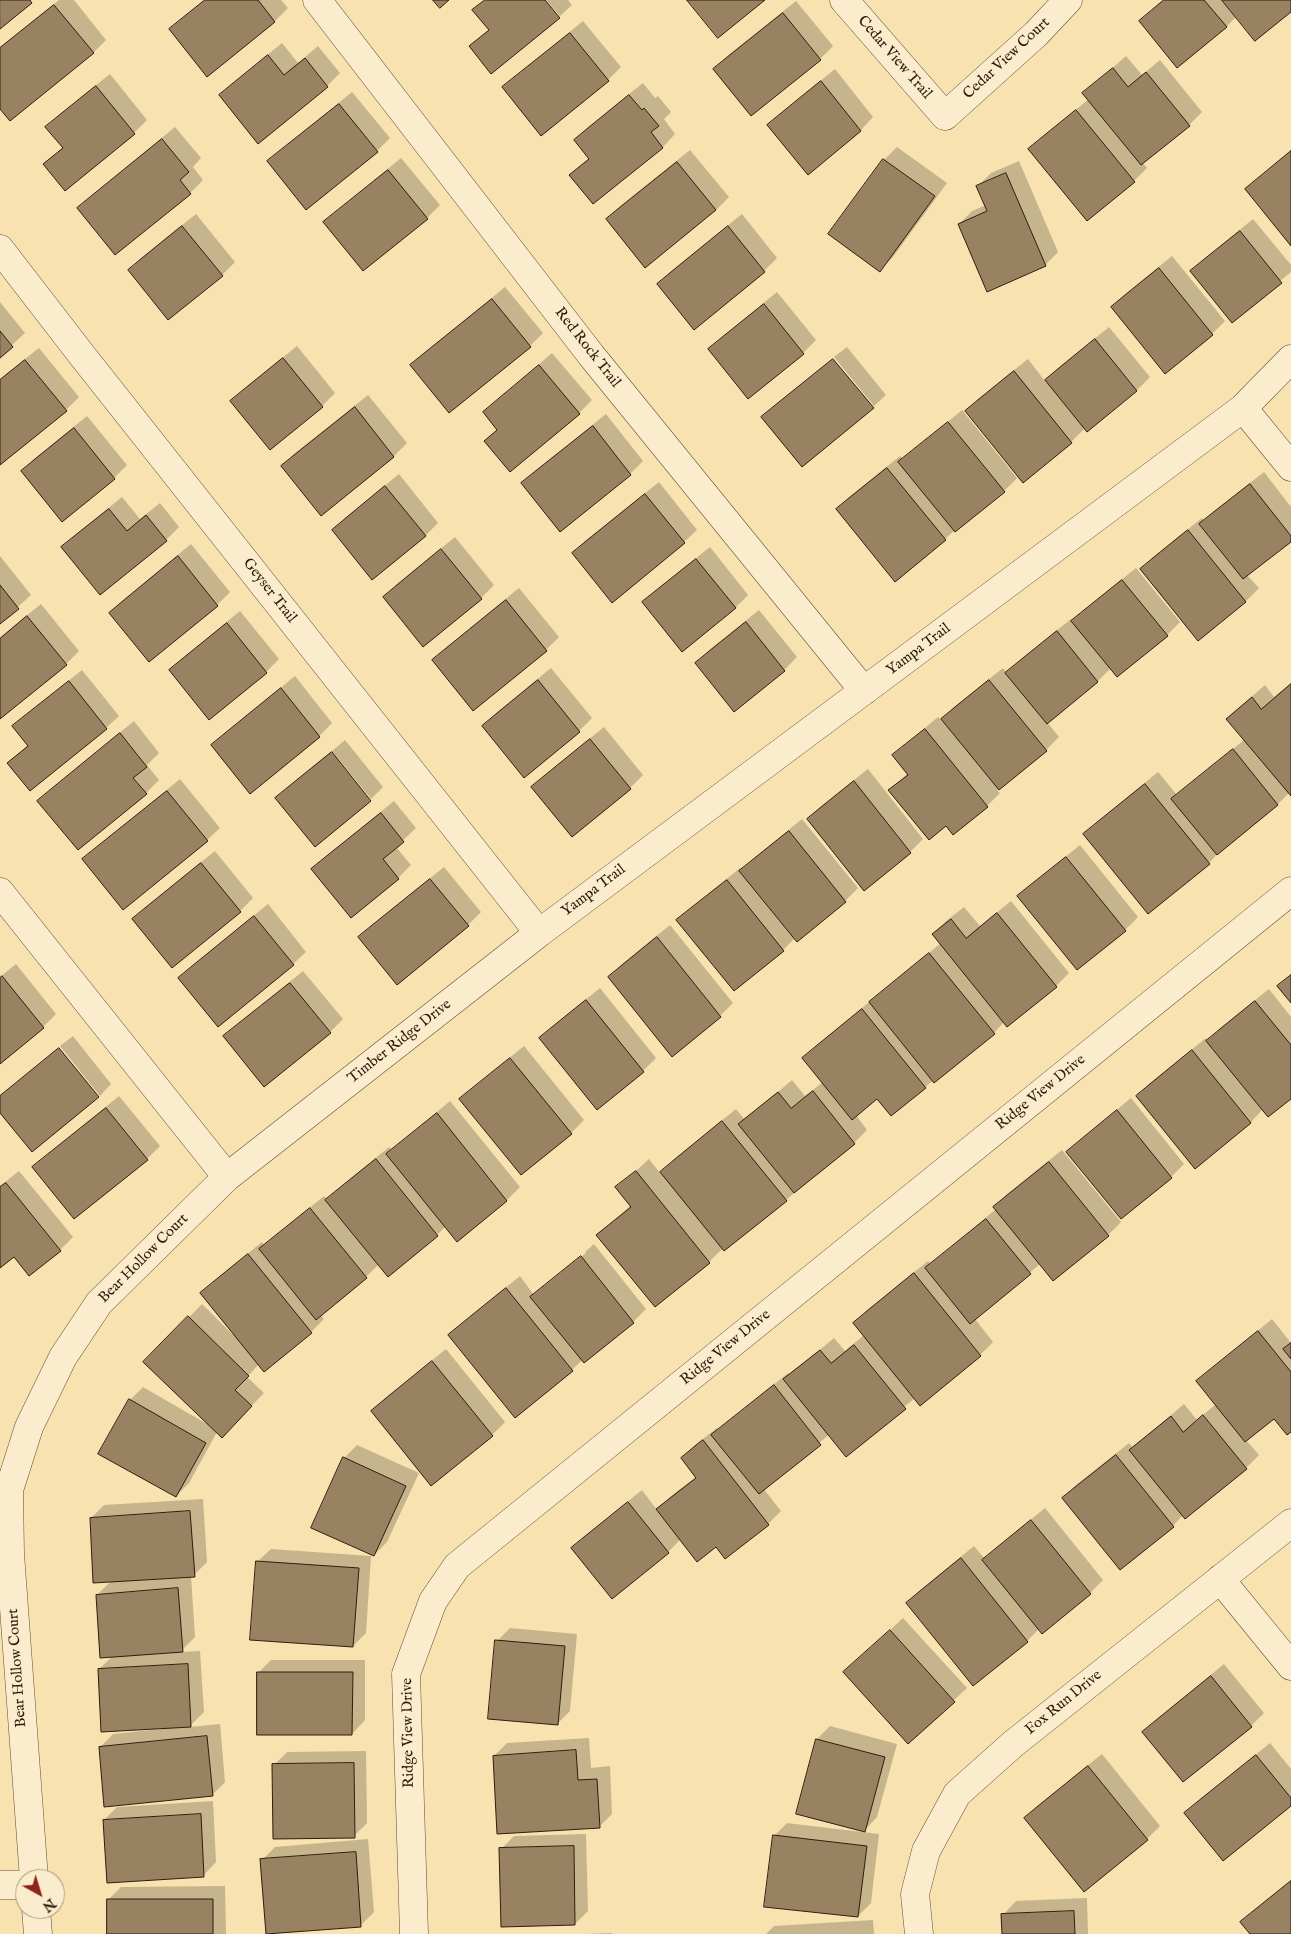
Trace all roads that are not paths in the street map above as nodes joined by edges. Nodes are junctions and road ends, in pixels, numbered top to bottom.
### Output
1 (317, 0) edge
2 (844, 0) edge
3 (1068, 0) edge
4 (945, 116) joint
5 (0, 249) edge
6 (1291, 359) edge
7 (1243, 408) junction
8 (1291, 467) edge
9 (864, 691) junction
10 (1291, 891) edge
11 (0, 892) edge
12 (539, 933) junction
13 (227, 1177) junction
14 (4, 1490) edge
15 (1291, 1523) edge
16 (1220, 1579) junction
17 (1291, 1666) edge
18 (33, 1869) edge
19 (0, 1885) edge
20 (15, 1885) edge
21 (37, 1919) edge
22 (38, 1934) edge
23 (414, 1934) edge
24 (919, 1934) edge

1 - 9 street, Red Rock Trail
2 - 4 street, Cedar View Trail
3 - 4 street, Cedar View Court
5 - 12 street, Geyser Trail
6 - 7 street, Yampa Trail
7 - 8 street
7 - 9 street, Yampa Trail
9 - 12 street, Yampa Trail
10 - 23 street, Ridge View Drive
11 - 13 street
12 - 13 street, Timber Ridge Drive
13 - 14 street, Bear Hollow Court
14 - 18 street, Bear Hollow Court
15 - 16 street, Fox Run Drive
16 - 17 street
16 - 24 street, Fox Run Drive
19 - 20 street
21 - 22 street

